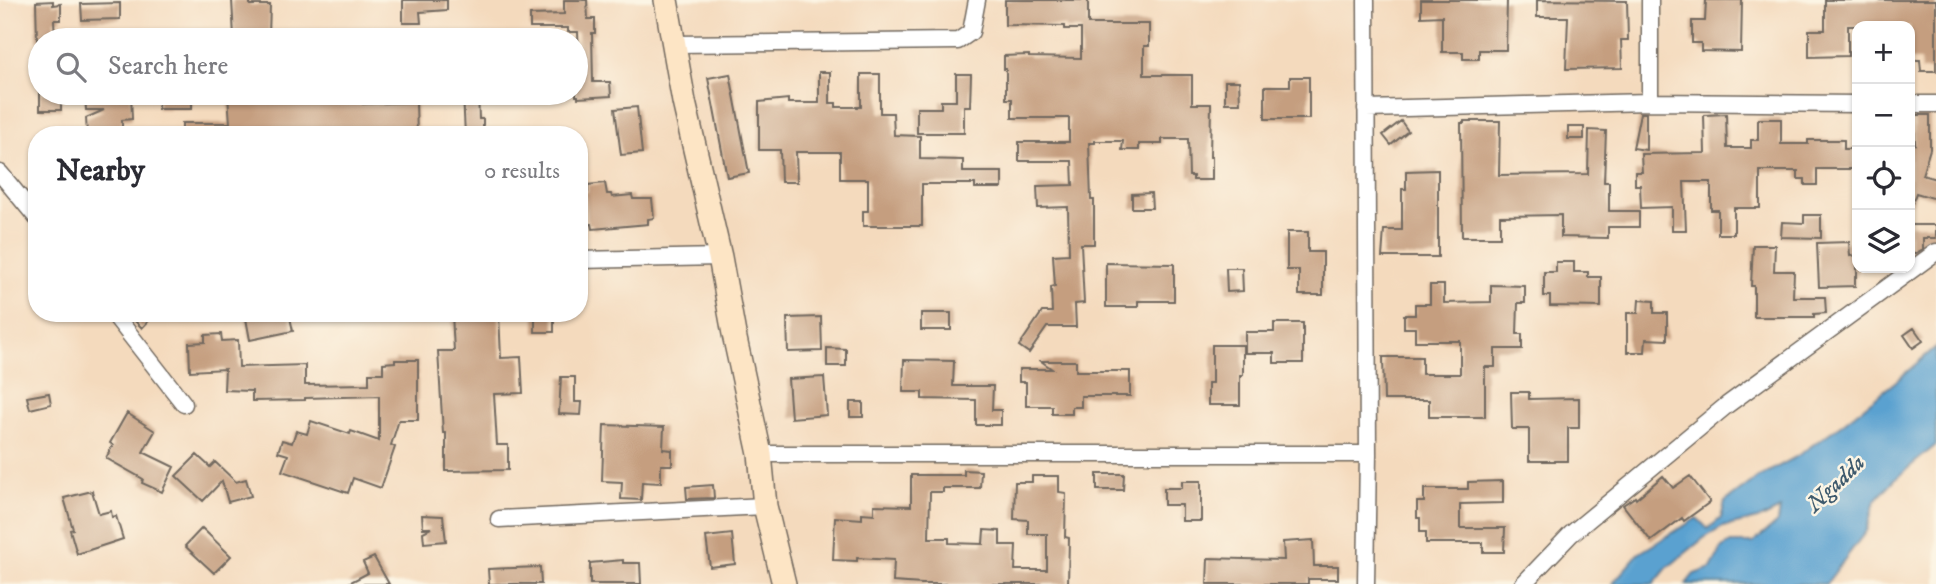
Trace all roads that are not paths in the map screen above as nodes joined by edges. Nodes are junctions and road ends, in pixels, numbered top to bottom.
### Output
1 (666, 0) edge
2 (977, 0) edge
3 (1366, 0) edge
4 (1650, 0) edge
5 (675, 44) junction
6 (1650, 102) junction
7 (1852, 104) edge
8 (1915, 104) edge
9 (1936, 104) edge
10 (1366, 109) junction
11 (0, 173) edge
12 (28, 207) edge
13 (1936, 252) edge
14 (720, 257) junction
15 (588, 260) edge
16 (120, 322) edge
17 (184, 404) dead end
18 (760, 454) junction
19 (1368, 454) junction
20 (765, 506) junction
21 (499, 519) dead end
22 (784, 584) edge
23 (1366, 584) edge
24 (1522, 584) edge

1 - 5 street
2 - 5 street
3 - 10 street
4 - 6 street
5 - 14 street
6 - 7 street
6 - 10 street
8 - 9 street
10 - 19 street
11 - 12 street
13 - 24 street
14 - 15 street
14 - 18 street
16 - 17 street
18 - 19 street
18 - 20 street
19 - 23 street
20 - 21 street
20 - 22 street

